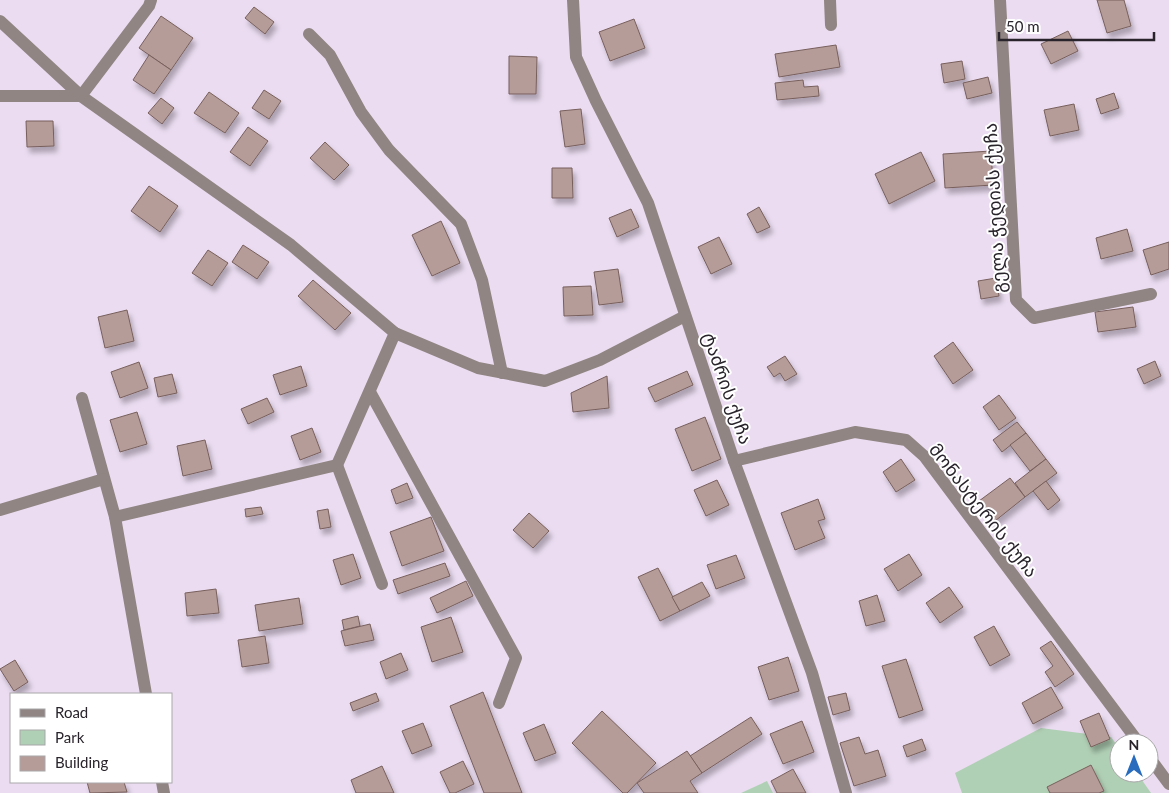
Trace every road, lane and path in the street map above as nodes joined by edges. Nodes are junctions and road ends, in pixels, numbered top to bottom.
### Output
1 (151, 0) edge
2 (573, 0) edge
3 (830, 0) edge
4 (1000, 0) edge
5 (0, 21) edge
6 (831, 25) dead end
7 (309, 34) dead end
8 (0, 96) edge
9 (81, 96) junction
10 (1151, 294) dead end
11 (685, 316) junction
12 (395, 334) junction
13 (502, 372) junction
14 (370, 392) junction
15 (82, 398) dead end
16 (734, 461) junction
17 (336, 465) junction
18 (104, 479) junction
19 (0, 510) edge
20 (115, 517) junction
21 (382, 584) dead end
22 (146, 693) edge
23 (499, 703) dead end
24 (1131, 733) edge
25 (1159, 770) edge
26 (1169, 784) edge
27 (846, 793) edge

1 - 9 street
2 - 11 street, ტაძრის ქუჩა
3 - 6 street
4 - 10 street, გელა ჭედიას ქუჩა
5 - 9 street
7 - 13 street
8 - 9 street
9 - 12 street
11 - 13 street
11 - 16 street, ტაძრის ქუჩა
12 - 13 street
12 - 14 street
14 - 17 street
14 - 23 street
15 - 18 street
16 - 24 street, მონასტერის ქუჩა
16 - 27 street, ტაძრის ქუჩა
17 - 20 street
17 - 21 street
18 - 19 street
18 - 20 street
20 - 22 street
25 - 26 street

